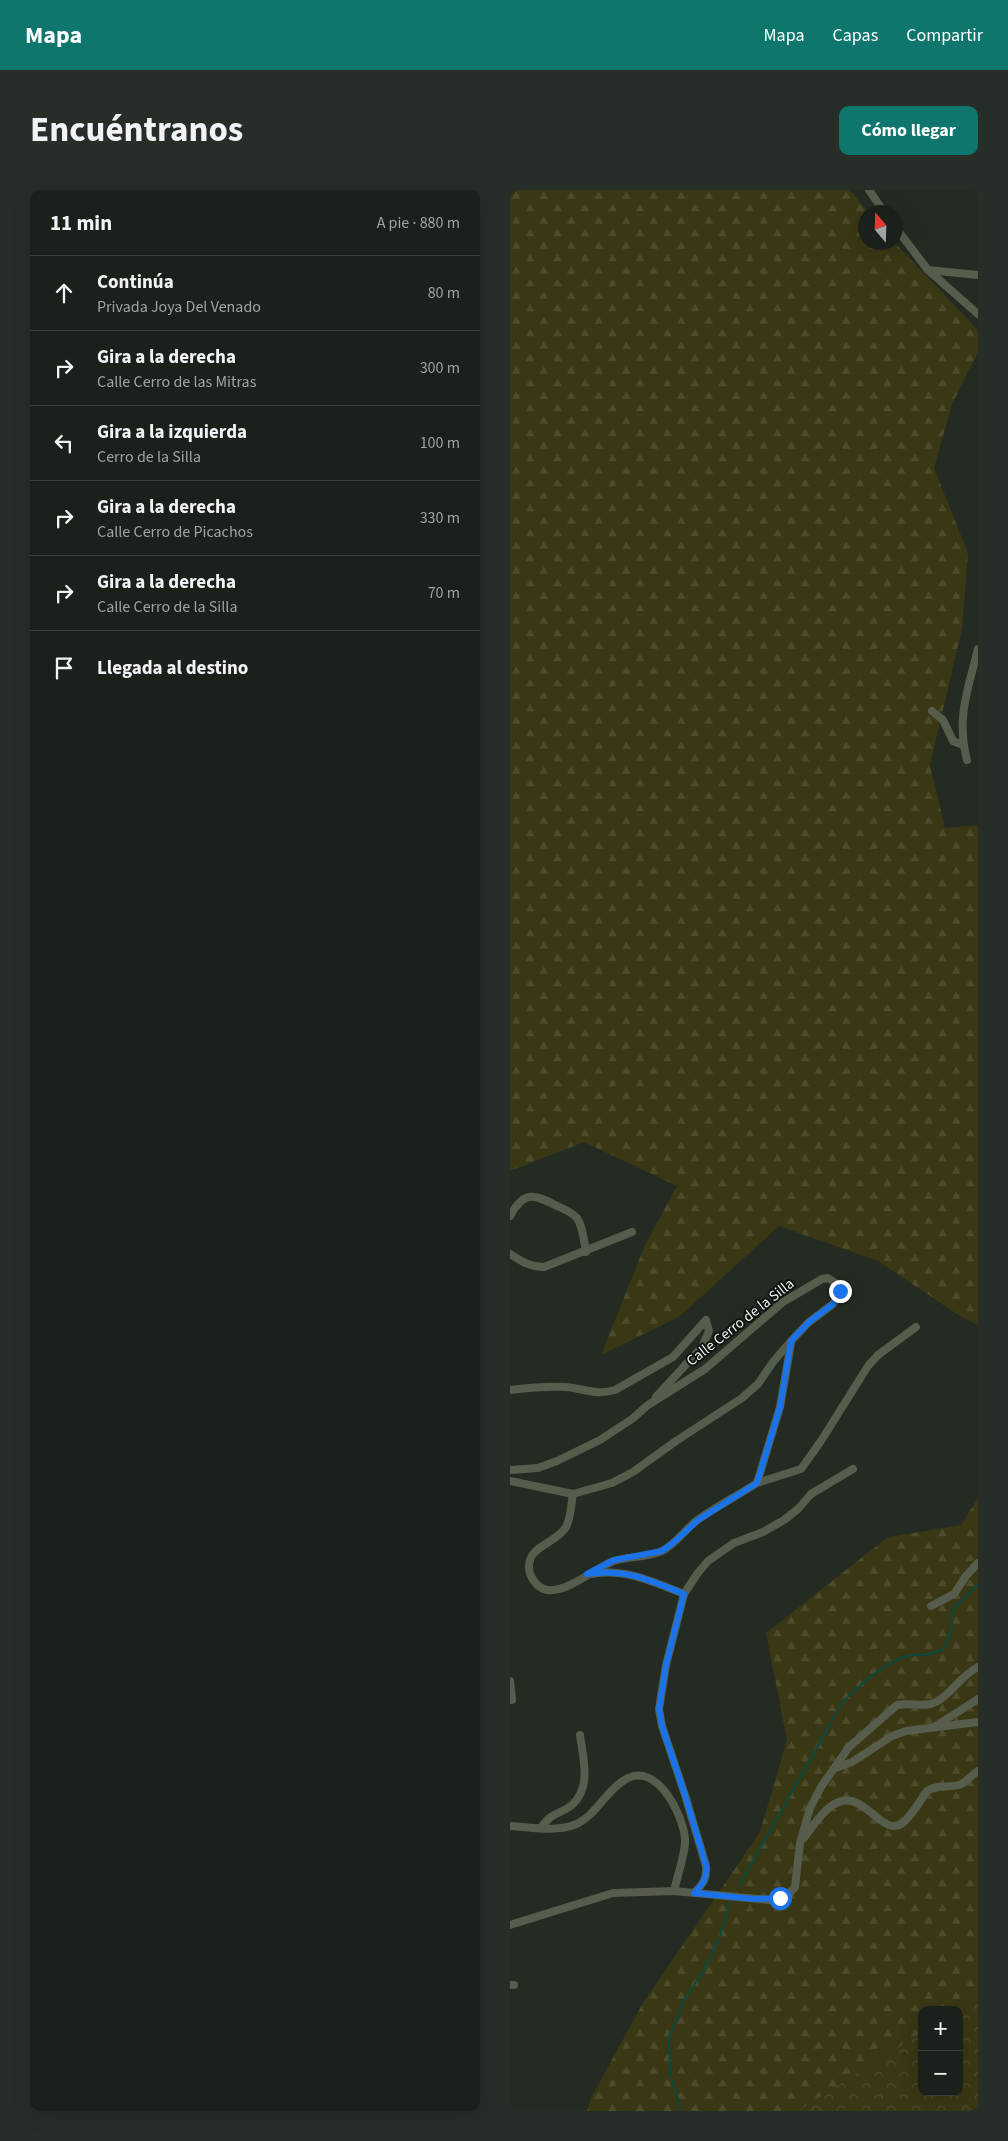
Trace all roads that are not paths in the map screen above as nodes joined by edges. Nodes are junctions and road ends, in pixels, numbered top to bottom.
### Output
1 (870, 190) edge
2 (880, 205) edge
3 (903, 237) edge
4 (928, 270) junction
5 (978, 275) edge
6 (978, 314) edge
7 (978, 649) edge
8 (932, 711) dead end
9 (963, 745) junction
10 (967, 760) dead end
11 (510, 1216) edge
12 (632, 1232) dead end
13 (586, 1252) junction
14 (510, 1254) edge
15 (916, 1327) dead end
16 (791, 1341) junction
17 (510, 1390) edge
18 (648, 1405) junction
19 (852, 1469) dead end
20 (510, 1470) edge
21 (510, 1481) edge
22 (757, 1483) junction
23 (573, 1494) junction
24 (978, 1563) edge
25 (587, 1574) junction
26 (684, 1594) junction
27 (930, 1606) dead end
28 (978, 1667) edge
29 (510, 1681) edge
30 (978, 1699) edge
31 (512, 1700) dead end
32 (978, 1722) edge
33 (932, 1728) junction
34 (580, 1735) dead end
35 (832, 1769) junction
36 (978, 1771) edge
37 (510, 1826) edge
38 (542, 1828) junction
39 (800, 1842) junction
40 (674, 1891) junction
41 (694, 1893) junction
42 (510, 1925) edge

1 - 2 street
3 - 4 street
4 - 5 street
4 - 6 street
7 - 9 street
8 - 9 street
9 - 10 street
11 - 13 street
12 - 13 street
13 - 14 street
15 - 22 street
16 - 18 street, Calle Cerro de la Silla
16 - 22 street
16 - 23 street, Calle Cerro de la Silla
17 - 18 street
18 - 20 street, Calle Cerro de la Silla
19 - 26 street
21 - 23 street
22 - 25 street
23 - 25 street
24 - 27 street
25 - 26 street
26 - 41 street
28 - 35 street
29 - 31 street
30 - 33 street
32 - 33 street
33 - 35 street
34 - 38 street
35 - 39 street
36 - 39 street
37 - 38 street
38 - 40 street
39 - 41 street
40 - 41 street
40 - 42 street

